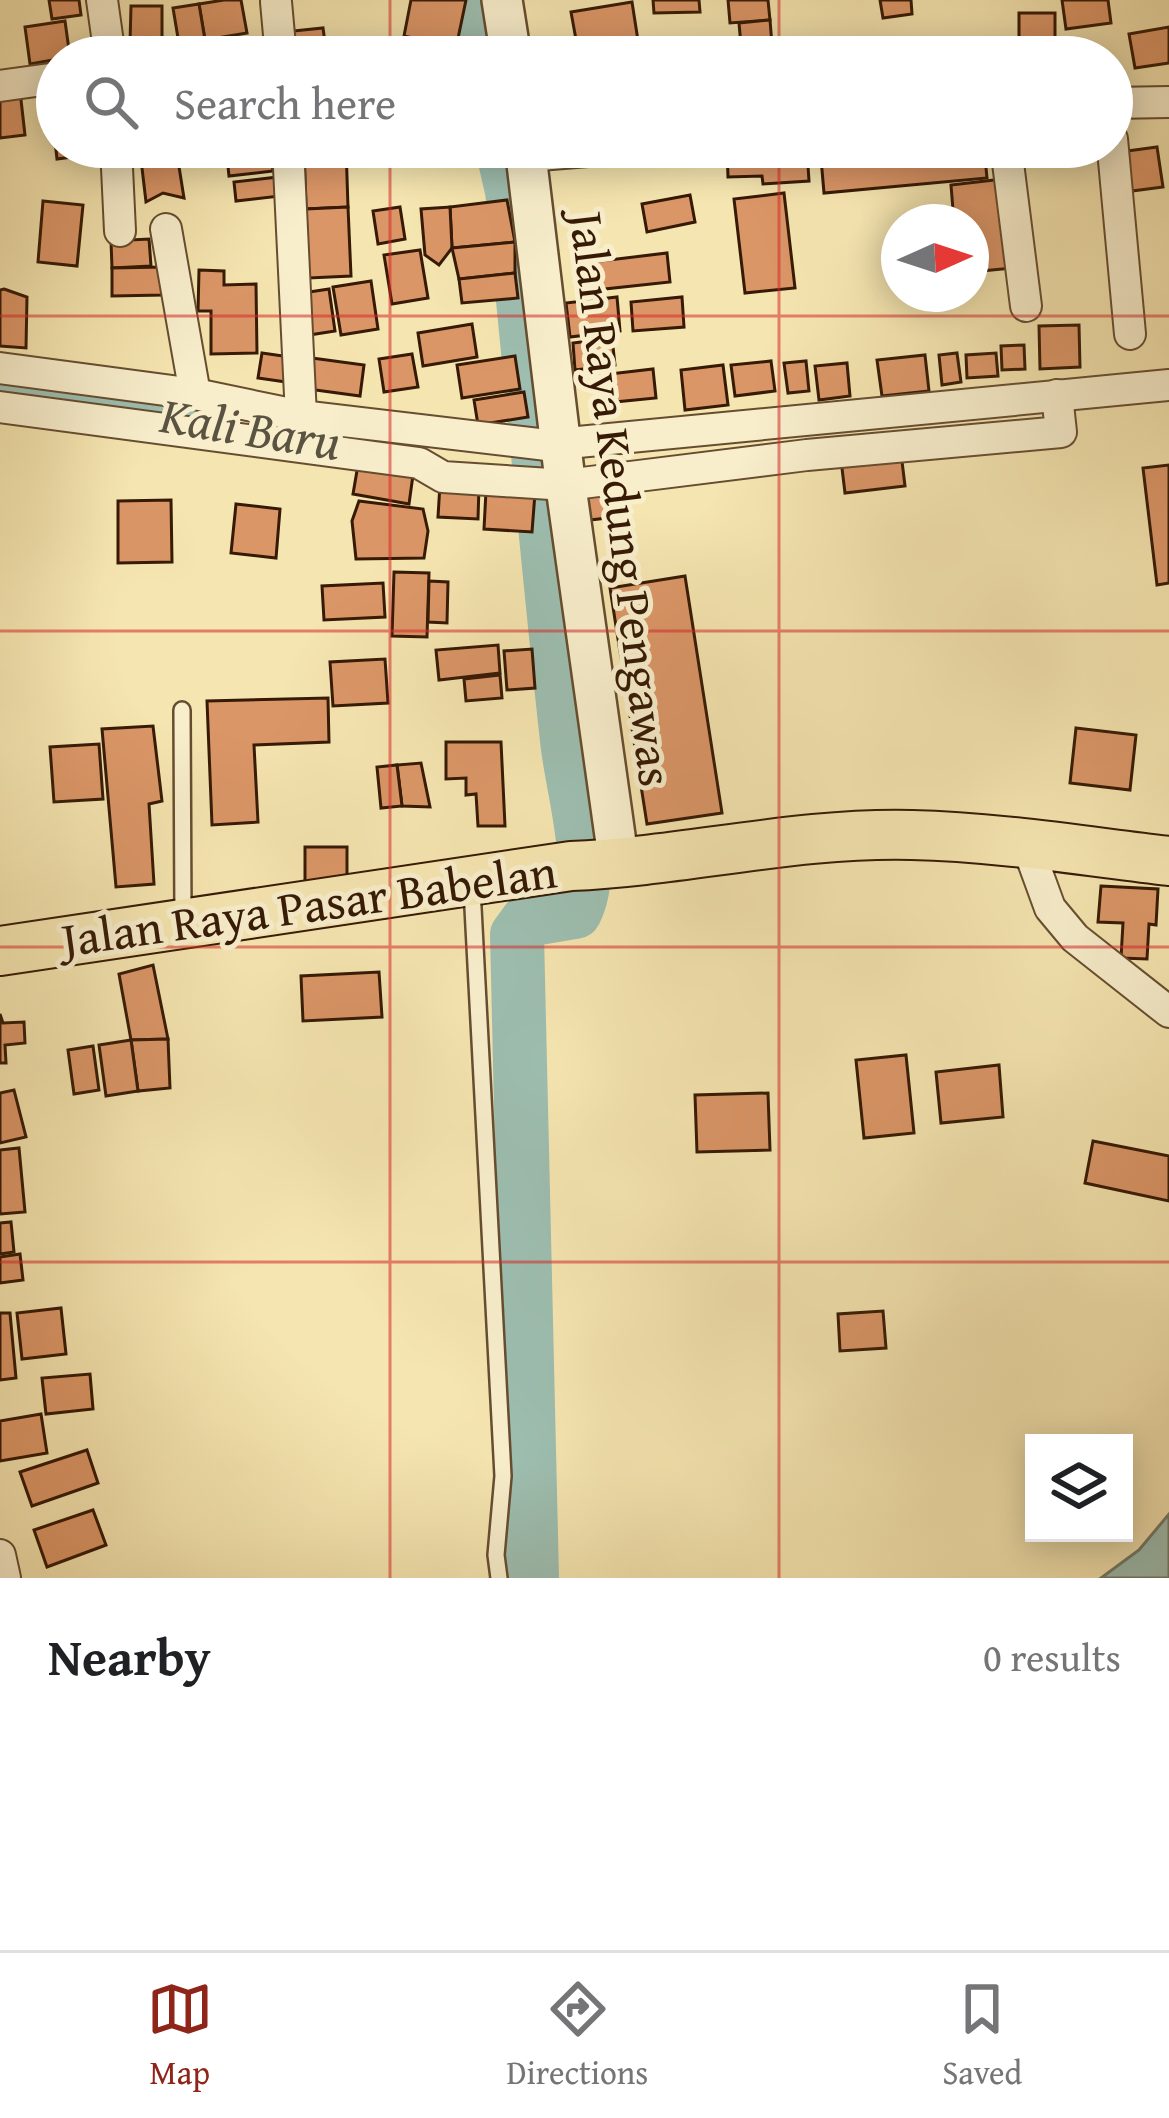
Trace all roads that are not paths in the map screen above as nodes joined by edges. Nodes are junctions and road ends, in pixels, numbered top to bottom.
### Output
1 (102, 0) edge
2 (502, 0) edge
3 (275, 2) edge
4 (107, 36) edge
5 (279, 36) edge
6 (508, 36) edge
7 (36, 81) edge
8 (0, 86) edge
9 (1169, 102) edge
10 (1133, 103) edge
11 (117, 168) edge
12 (289, 168) edge
13 (528, 168) edge
14 (1009, 168) edge
15 (1115, 168) edge
16 (166, 230) dead end
17 (120, 231) dead end
18 (1026, 306) dead end
19 (1130, 334) dead end
20 (0, 368) edge
21 (1169, 385) edge
22 (196, 394) junction
23 (0, 407) edge
24 (301, 416) junction
25 (555, 459) junction
26 (182, 710) dead end
27 (1027, 845) junction
28 (1169, 861) edge
29 (619, 864) junction
30 (471, 880) junction
31 (183, 922) junction
32 (0, 952) edge
33 (1169, 1012) edge
34 (0, 1555) edge
35 (5, 1578) edge
36 (499, 1578) edge

1 - 4 street
2 - 6 street
3 - 5 street
7 - 8 street
9 - 10 street
11 - 17 street
12 - 24 street
13 - 25 street, Jalan Raya Kedung Pengawas
14 - 18 street
15 - 19 street
16 - 22 street
20 - 22 street
21 - 25 street
22 - 24 street
23 - 25 street
24 - 25 street
25 - 29 street, Jalan Raya Kedung Pengawas
26 - 31 lane
27 - 28 main road, Jalan Raya Pasar Babelan
27 - 29 main road, Jalan Raya Pasar Babelan
27 - 33 street
29 - 30 main road, Jalan Raya Pasar Babelan
30 - 31 main road, Jalan Raya Pasar Babelan
30 - 36 lane
31 - 32 main road, Jalan Raya Pasar Babelan
34 - 35 street

